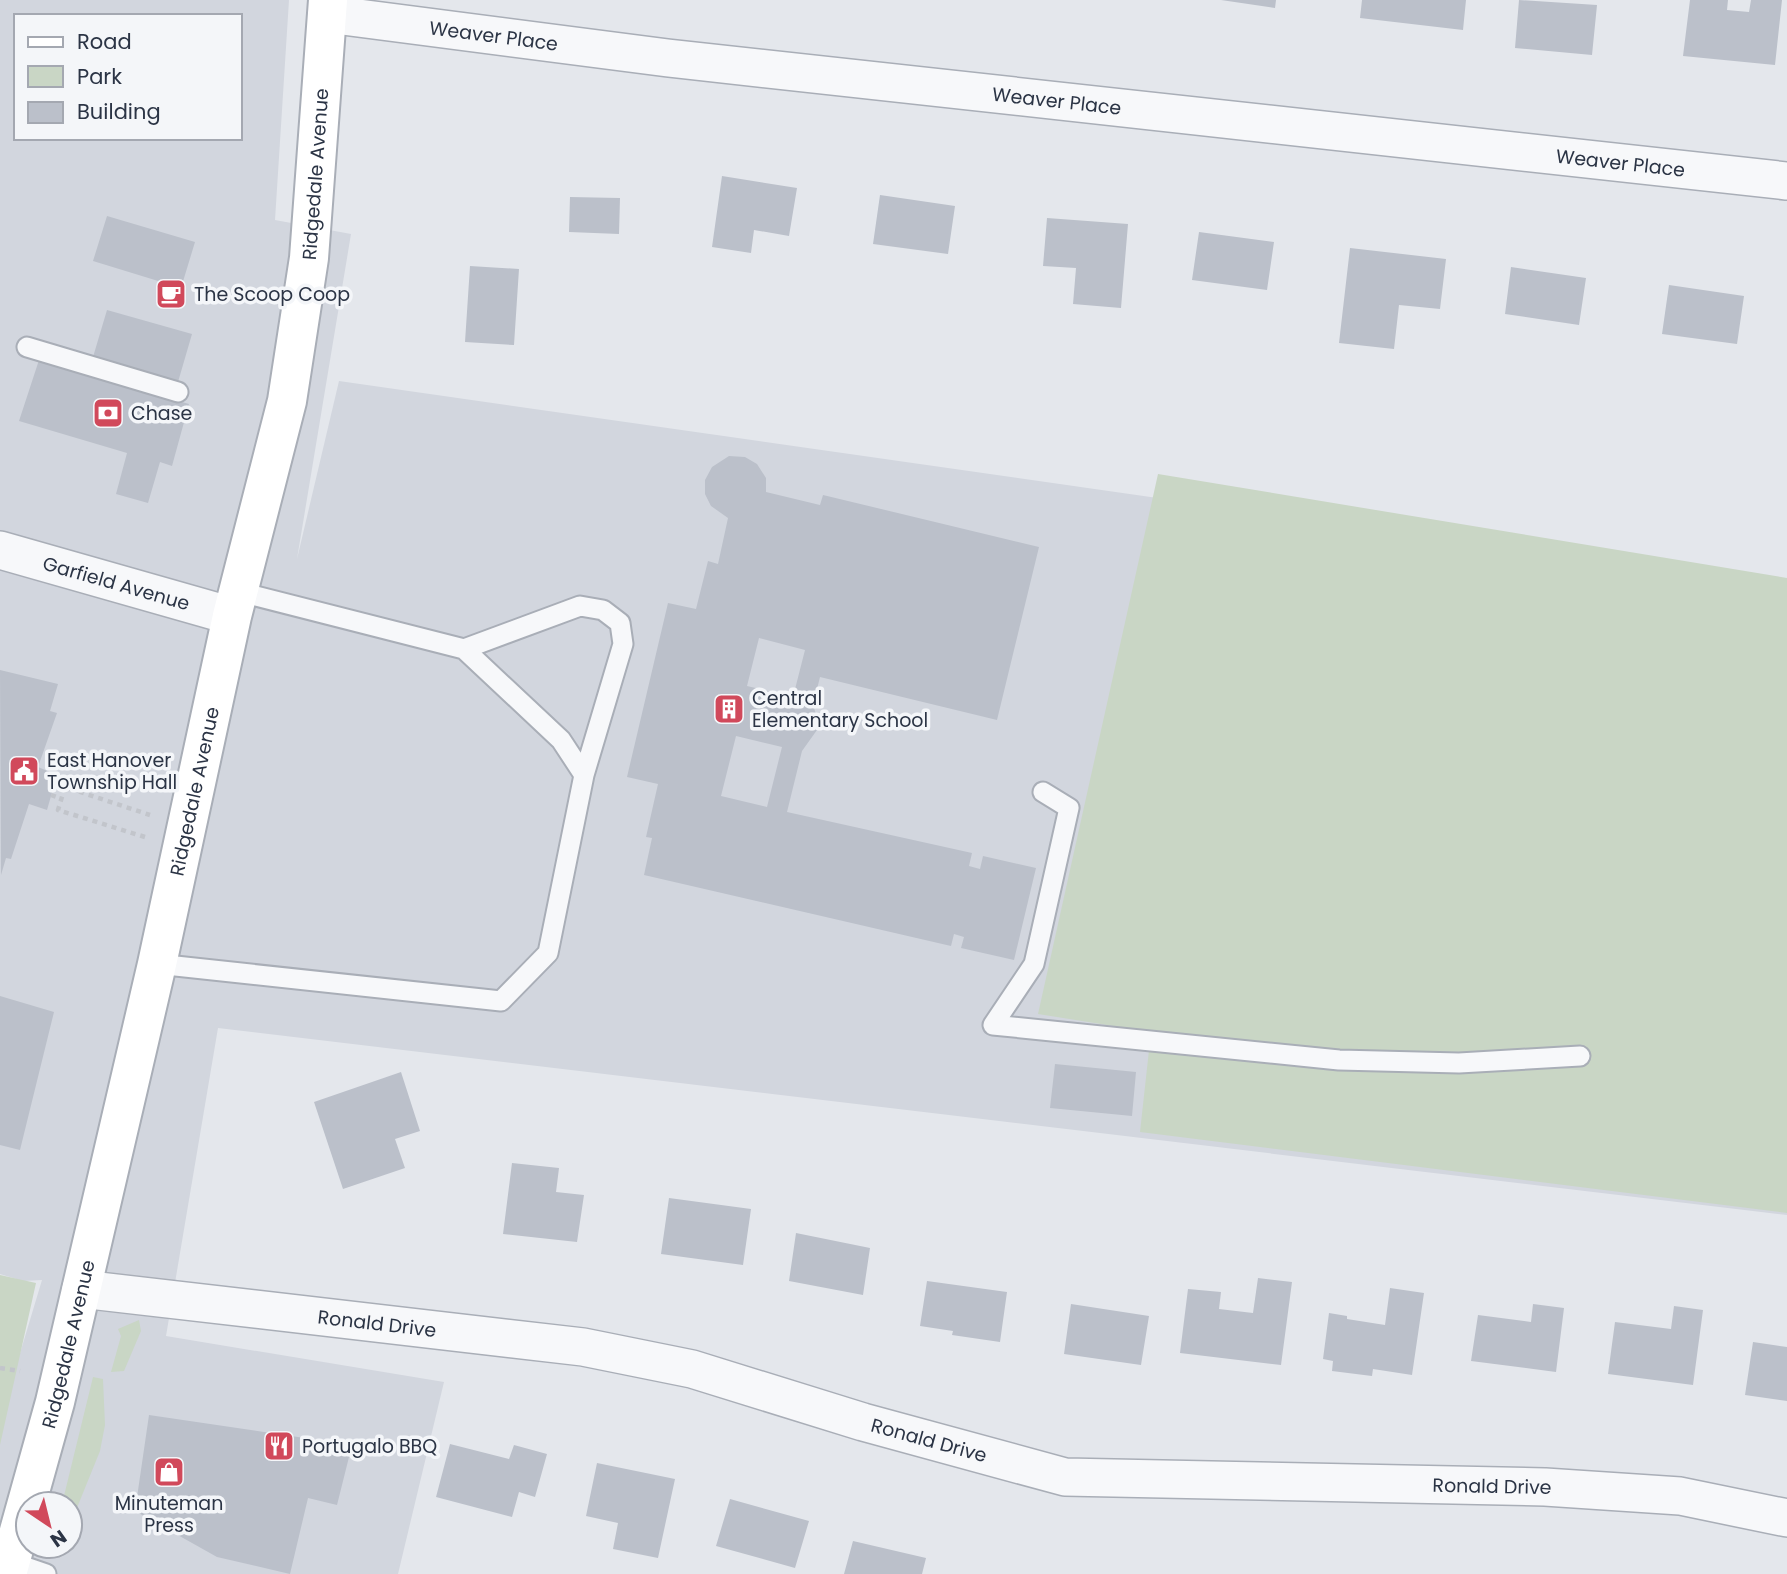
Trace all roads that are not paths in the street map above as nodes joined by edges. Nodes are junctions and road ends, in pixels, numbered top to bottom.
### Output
1 (328, 7) edge
2 (1787, 181) edge
3 (27, 347) dead end
4 (178, 392) dead end
5 (0, 550) edge
6 (236, 604) junction
7 (464, 649) junction
8 (584, 775) junction
9 (1043, 792) dead end
10 (157, 964) junction
11 (1580, 1056) dead end
12 (81, 1289) junction
13 (1787, 1518) edge
14 (9, 1568) edge
15 (46, 1574) edge

1 - 2 street, Weaver Place
1 - 6 main road, Ridgedale Avenue
3 - 4 lane
5 - 6 street, Garfield Avenue
6 - 7 lane
6 - 10 main road, Ridgedale Avenue
7 - 8 lane
7 - 8 lane
8 - 10 lane
9 - 11 lane
10 - 12 main road, Ridgedale Avenue
12 - 13 street, Ronald Drive
12 - 14 main road, Ridgedale Avenue
14 - 15 lane

